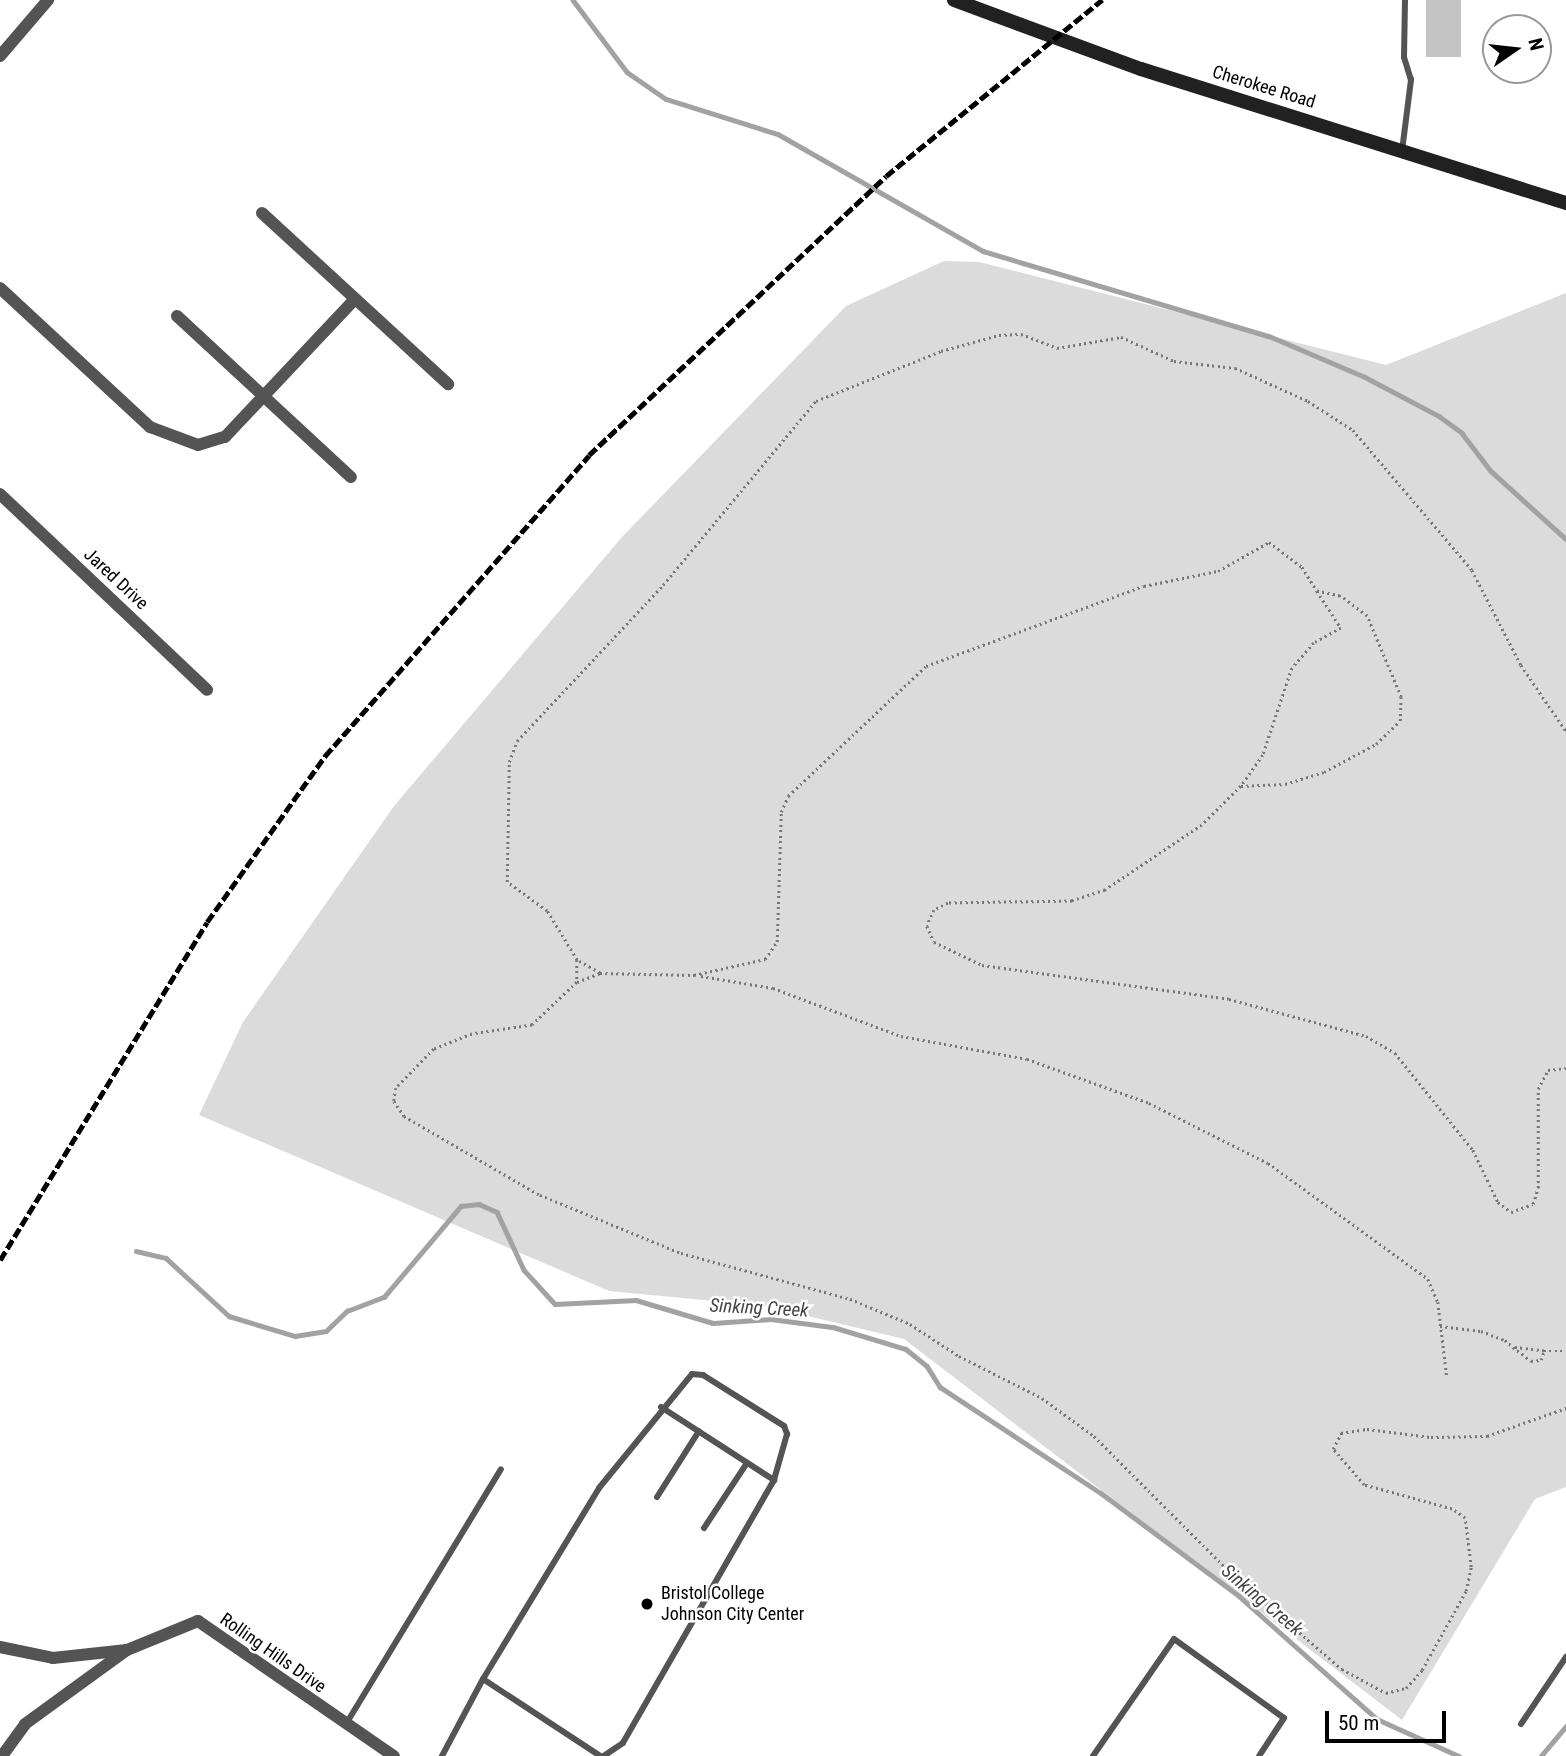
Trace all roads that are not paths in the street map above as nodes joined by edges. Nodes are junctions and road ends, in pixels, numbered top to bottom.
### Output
1 (48, 0) edge
2 (954, 0) edge
3 (1405, 0) edge
4 (0, 56) edge
5 (1402, 151) junction
6 (1566, 204) edge
7 (262, 214) dead end
8 (0, 288) edge
9 (354, 300) junction
10 (177, 316) dead end
11 (448, 384) dead end
12 (268, 397) junction
13 (351, 477) dead end
14 (0, 494) edge
15 (207, 690) dead end
16 (661, 1407) junction
17 (699, 1431) junction
18 (747, 1463) junction
19 (501, 1469) dead end
20 (774, 1480) junction
21 (657, 1497) dead end
22 (704, 1528) dead end
23 (0, 1647) edge
24 (127, 1650) junction
25 (1566, 1657) edge
26 (483, 1679) junction
27 (1521, 1724) dead end
28 (345, 1725) junction
29 (2, 1756) edge
30 (394, 1756) edge
31 (442, 1756) edge
32 (602, 1756) edge
33 (1093, 1756) edge
34 (1259, 1756) edge

1 - 4 street
2 - 5 main road, Cherokee Road
3 - 5 lane
5 - 6 main road, Cherokee Road
7 - 9 street
8 - 12 street
9 - 11 street
9 - 12 street
10 - 12 street
12 - 13 street
14 - 15 street, Jared Drive
16 - 17 lane
16 - 20 lane
16 - 26 lane
17 - 18 lane
17 - 21 lane
18 - 20 lane
18 - 22 lane
19 - 28 lane
20 - 32 lane
23 - 24 street, Rolling Hills Drive
24 - 28 street, Rolling Hills Drive
24 - 29 street
25 - 27 lane
26 - 31 lane
26 - 32 lane
28 - 30 street, Rolling Hills Drive
33 - 34 lane

